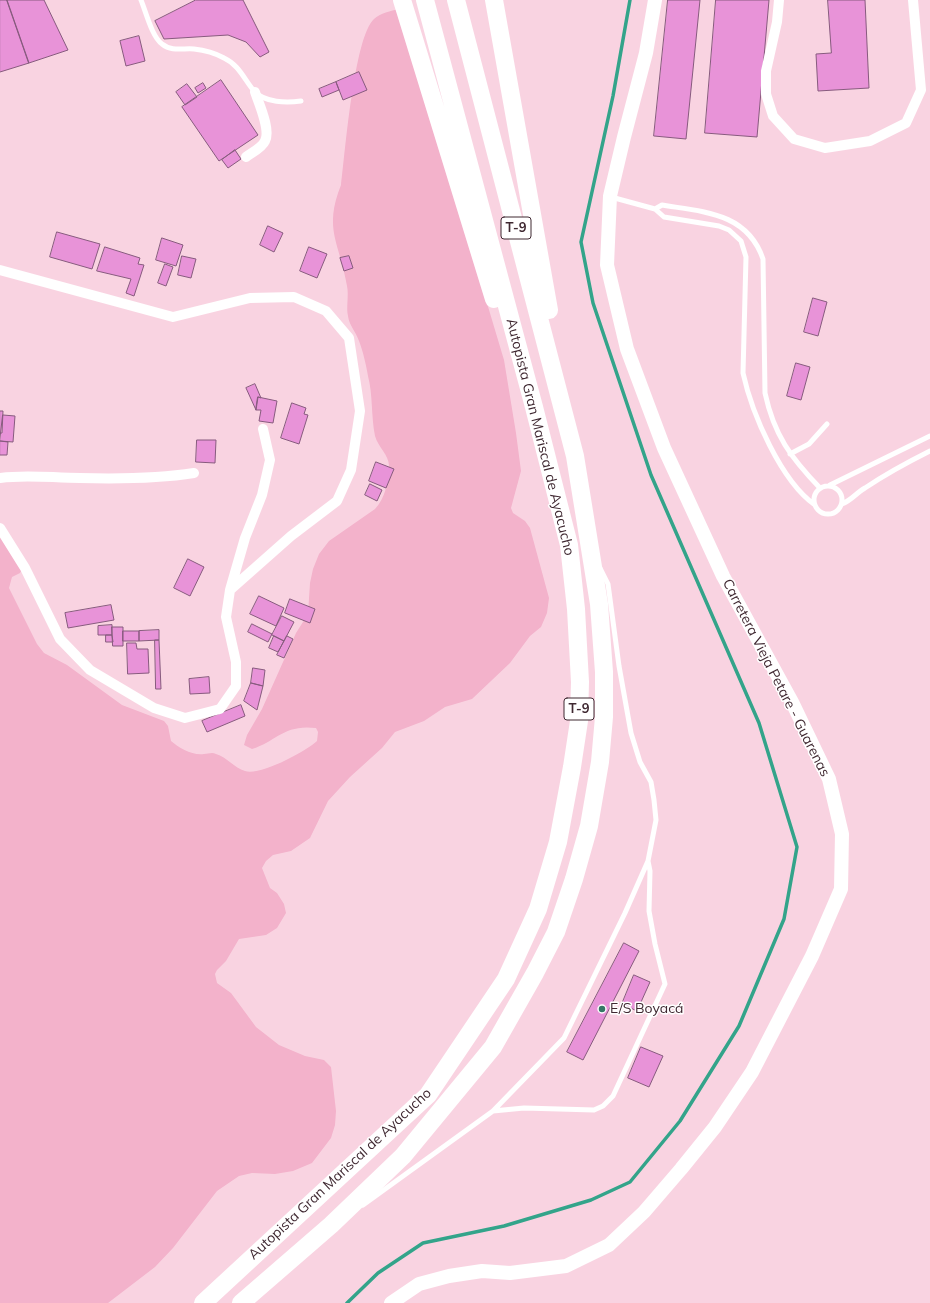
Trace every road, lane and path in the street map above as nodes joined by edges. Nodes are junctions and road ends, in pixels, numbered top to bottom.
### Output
1 (141, 0) edge
2 (402, 0) edge
3 (425, 0) edge
4 (456, 0) edge
5 (494, 0) edge
6 (655, 0) edge
7 (779, 0) edge
8 (912, 0) edge
9 (255, 92) junction
10 (301, 101) dead end
11 (246, 157) dead end
12 (610, 196) junction
13 (655, 209) junction
14 (0, 270) edge
15 (827, 424) dead end
16 (263, 429) dead end
17 (930, 436) edge
18 (930, 451) edge
19 (790, 454) junction
20 (575, 456) junction
21 (548, 459) junction
22 (194, 473) dead end
23 (0, 478) edge
24 (830, 485) junction
25 (820, 488) junction
26 (842, 504) junction
27 (815, 506) junction
28 (0, 528) edge
29 (591, 552) junction
30 (230, 590) junction
31 (648, 861) junction
32 (492, 1111) junction
33 (330, 1226) junction
34 (203, 1303) edge
35 (241, 1303) edge
36 (391, 1303) edge

1 - 9 lane
2 - 21 highway
3 - 21 highway, Autopista Gran Mariscal de Ayacucho / T-9
4 - 20 highway, Autopista Gran Mariscal de Ayacucho / T-9
5 - 20 highway
6 - 12 main road, Carretera Vieja Petare - Guarenas
7 - 8 street
9 - 10 lane
9 - 11 street
12 - 13 lane
12 - 36 main road, Carretera Vieja Petare - Guarenas
13 - 19 lane
13 - 27 lane
14 - 30 street
15 - 19 lane
16 - 30 street
17 - 24 lane
18 - 26 lane
19 - 25 lane
20 - 29 highway, Autopista Gran Mariscal de Ayacucho / T-9
21 - 34 highway, Autopista Gran Mariscal de Ayacucho / T-9
22 - 23 street
24 - 25 lane
24 - 26 lane
25 - 27 lane
26 - 27 lane
28 - 30 street
29 - 31 lane
29 - 33 highway, Autopista Gran Mariscal de Ayacucho / T-9
31 - 32 lane
31 - 32 lane
32 - 33 lane
33 - 35 highway, Autopista Gran Mariscal de Ayacucho / T-9

